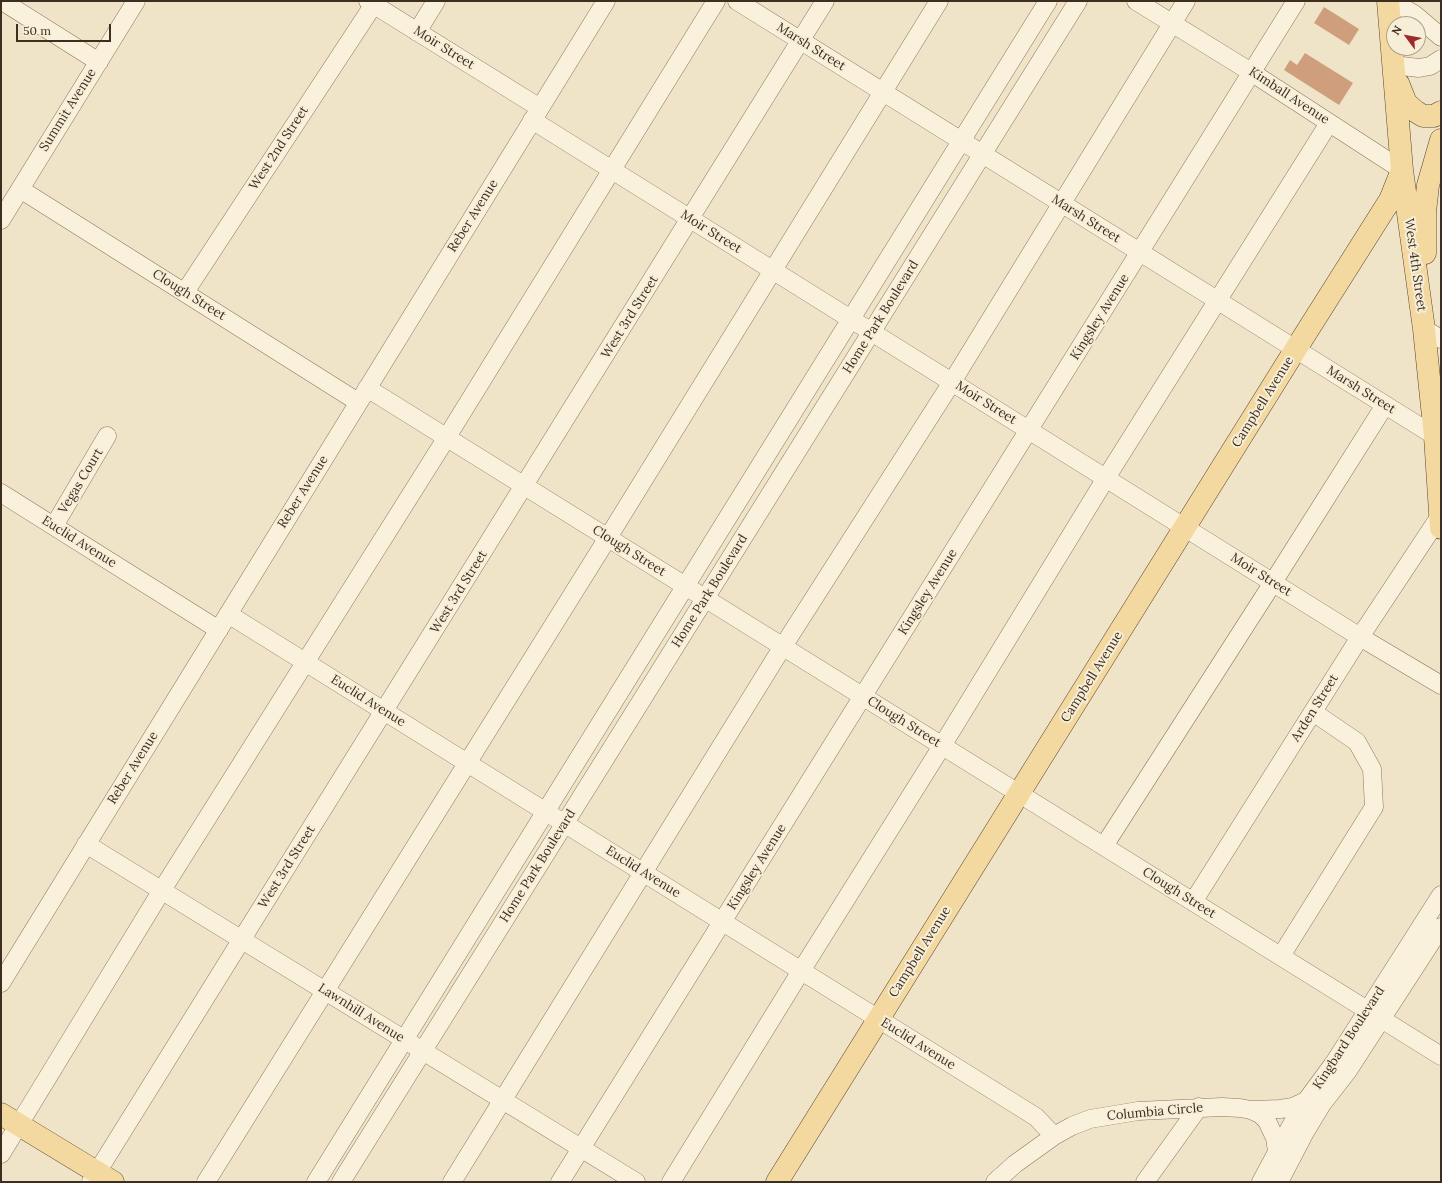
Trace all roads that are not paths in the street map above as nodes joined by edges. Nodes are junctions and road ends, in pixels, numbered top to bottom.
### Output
1 (2, 1) edge
2 (136, 1) edge
3 (436, 1) edge
4 (606, 1) edge
5 (716, 1) edge
6 (738, 1) edge
7 (825, 1) edge
8 (939, 1) edge
9 (1048, 1) edge
10 (1078, 1) edge
11 (1136, 1) edge
12 (1186, 1) edge
13 (1296, 1) edge
14 (1388, 1) edge
15 (1391, 1) edge
16 (371, 3) edge
17 (1421, 9) edge
18 (1172, 23) junction
19 (417, 32) junction
20 (1441, 37) edge
21 (801, 40) junction
22 (1441, 59) edge
23 (99, 62) junction
24 (1393, 65) junction
25 (1251, 72) junction
26 (882, 91) junction
27 (1441, 112) edge
28 (536, 114) junction
29 (1329, 123) junction
30 (1441, 140) edge
31 (962, 141) junction
32 (982, 154) junction
33 (611, 169) junction
34 (1402, 170) junction
35 (20, 189) junction
36 (1434, 189) edge
37 (1061, 203) junction
38 (690, 218) junction
39 (1, 220) edge
40 (1441, 222) edge
41 (1140, 252) junction
42 (1425, 260) junction
43 (773, 270) junction
44 (184, 292) junction
45 (1217, 300) junction
46 (851, 319) junction
47 (872, 332) junction
48 (1433, 334) edge
49 (1295, 349) junction
50 (952, 382) junction
51 (363, 395) junction
52 (1385, 405) junction
53 (1029, 430) junction
54 (108, 436) dead end
55 (1435, 436) junction
56 (447, 437) junction
57 (1106, 478) junction
58 (525, 486) junction
59 (1, 493) edge
60 (1441, 520) edge
61 (54, 526) junction
62 (1184, 527) junction
63 (608, 538) junction
64 (1273, 583) junction
65 (685, 586) junction
66 (706, 598) junction
67 (228, 614) junction
68 (219, 630) junction
69 (1360, 637) junction
70 (783, 647) junction
71 (306, 662) junction
72 (1441, 685) edge
73 (863, 696) junction
74 (384, 711) junction
75 (1313, 712) junction
76 (942, 746) junction
77 (468, 763) junction
78 (1019, 793) junction
79 (545, 812) junction
80 (565, 824) junction
81 (86, 844) junction
82 (1104, 846) junction
83 (644, 873) junction
84 (162, 890) junction
85 (1441, 895) edge
86 (1193, 902) junction
87 (722, 922) junction
88 (1441, 927) edge
89 (242, 940) junction
90 (1280, 956) junction
91 (800, 970) junction
92 (1, 983) edge
93 (326, 991) junction
94 (1375, 1015) junction
95 (879, 1019) junction
96 (404, 1039) junction
97 (423, 1051) junction
98 (1441, 1056) edge
99 (503, 1100) junction
100 (1306, 1101) junction
101 (1199, 1107) junction
102 (1251, 1110) junction
103 (10, 1120) edge
104 (1054, 1136) junction
105 (581, 1148) junction
106 (1277, 1151) junction
107 (1, 1154) edge
108 (100, 1179) edge
109 (206, 1182) edge
110 (316, 1182) edge
111 (341, 1182) edge
112 (452, 1182) edge
113 (560, 1182) edge
114 (636, 1182) edge
115 (671, 1182) edge
116 (777, 1182) edge
117 (995, 1182) edge
118 (1145, 1182) edge
119 (1261, 1182) edge
120 (1275, 1182) edge
121 (1279, 1182) edge

1 - 23 street
2 - 23 street, Summit Avenue
3 - 19 street
4 - 28 street, Reber Avenue
5 - 33 street
6 - 21 street, Marsh Street
7 - 21 street, West 3rd Street
8 - 26 street
9 - 31 street, Home Park Boulevard
10 - 32 street, Home Park Boulevard
11 - 18 street, Kimball Avenue
12 - 18 street
13 - 25 street, Kingsley Avenue
14 - 24 main road, West 4th Street
15 - 17 street
16 - 19 street, Moir Street
16 - 44 street, West 2nd Street
17 - 20 street
18 - 25 street, Kimball Avenue
18 - 37 street
19 - 28 street, Moir Street
21 - 26 street, Marsh Street
21 - 38 street, West 3rd Street
22 - 24 street
23 - 35 street, Summit Avenue
24 - 27 main road
24 - 34 main road, West 4th Street
25 - 29 street, Kimball Avenue
25 - 41 street, Kingsley Avenue
26 - 31 street, Marsh Street
26 - 43 street
28 - 33 street, Moir Street
28 - 51 street, Reber Avenue
29 - 34 street, Kimball Avenue
29 - 45 street
30 - 36 main road
31 - 32 street, Marsh Street
31 - 46 street, Home Park Boulevard
32 - 37 street, Marsh Street
32 - 47 street, Home Park Boulevard
33 - 38 street, Moir Street
33 - 56 street
34 - 36 main road, Kimball Avenue
34 - 48 main road, West 4th Street
34 - 49 main road, Campbell Avenue
35 - 39 street, Summit Avenue
35 - 44 street, Clough Street
36 - 42 main road
37 - 41 street, Marsh Street
37 - 50 street
38 - 43 street, Moir Street
38 - 58 street, West 3rd Street
40 - 42 main road
41 - 45 street, Marsh Street
41 - 53 street, Kingsley Avenue
42 - 48 main road
43 - 46 street, Moir Street
43 - 63 street
44 - 51 street, Clough Street
45 - 49 street, Marsh Street
45 - 57 street
46 - 47 street, Moir Street
46 - 65 street, Home Park Boulevard
47 - 50 street, Moir Street
47 - 66 street, Home Park Boulevard
48 - 55 main road, West 4th Street
49 - 52 street, Marsh Street
49 - 62 main road, Campbell Avenue
50 - 53 street, Moir Street
50 - 70 street
51 - 56 street, Clough Street
51 - 67 street, Reber Avenue
52 - 55 street, Marsh Street
52 - 64 street
53 - 57 street, Moir Street
53 - 73 street, Kingsley Avenue
54 - 61 street, Vegas Court
55 - 60 main road, West 4th Street
56 - 58 street, Clough Street
56 - 71 street
57 - 62 street, Moir Street
57 - 76 street
58 - 63 street, Clough Street
58 - 74 street, West 3rd Street
59 - 61 street, Euclid Avenue
60 - 69 street, Arden Street
61 - 68 street, Euclid Avenue
62 - 64 street, Moir Street
62 - 78 main road, Campbell Avenue
63 - 65 street, Clough Street
63 - 77 street
64 - 69 street, Moir Street
64 - 82 street
65 - 66 street, Clough Street
65 - 79 street, Home Park Boulevard
66 - 70 street, Clough Street
66 - 80 street, Home Park Boulevard
67 - 68 street, Reber Avenue
67 - 71 street, Euclid Avenue
68 - 81 street, Reber Avenue
69 - 72 street, Moir Street
69 - 75 street, Arden Street
70 - 73 street, Clough Street
70 - 83 street
71 - 74 street, Euclid Avenue
71 - 84 street
73 - 76 street, Clough Street
73 - 87 street, Kingsley Avenue
74 - 77 street, Euclid Avenue
74 - 89 street, West 3rd Street
75 - 86 street, Arden Street
75 - 90 street
76 - 78 street, Clough Street
76 - 91 street
77 - 79 street, Euclid Avenue
77 - 93 street
78 - 82 street, Clough Street
78 - 95 main road, Campbell Avenue
79 - 80 street, Euclid Avenue
79 - 96 street, Home Park Boulevard
80 - 83 street, Euclid Avenue
80 - 97 street, Home Park Boulevard
81 - 84 street, Lawnhill Avenue
81 - 92 street, Reber Avenue
82 - 86 street, Clough Street
83 - 87 street, Euclid Avenue
83 - 99 street
84 - 89 street, Lawnhill Avenue
84 - 103 street
85 - 94 street, Kingbard Boulevard
86 - 90 street, Clough Street
87 - 91 street, Euclid Avenue
87 - 105 street, Kingsley Avenue
88 - 94 street, Kingbard Boulevard
89 - 93 street, Lawnhill Avenue
89 - 108 street, West 3rd Street
90 - 94 street, Clough Street
91 - 95 street, Euclid Avenue
91 - 115 street
93 - 96 street, Lawnhill Avenue
93 - 109 street
94 - 98 street, Clough Street
94 - 100 street, Kingbard Boulevard
94 - 121 street, Kingbard Boulevard
95 - 104 street, Euclid Avenue
95 - 116 main road, Campbell Avenue
96 - 97 street, Lawnhill Avenue
96 - 110 street, Home Park Boulevard
97 - 99 street, Lawnhill Avenue
97 - 111 street, Home Park Boulevard
99 - 105 street, Lawnhill Avenue
99 - 112 street
100 - 102 street
100 - 106 street, Kingbard Boulevard
101 - 102 street, Columbia Circle
101 - 104 street, Columbia Circle
101 - 118 street
102 - 106 street, Columbia Circle
103 - 107 street
103 - 108 main road
104 - 117 street, Columbia Circle
105 - 113 street, Kingsley Avenue
105 - 114 street, Lawnhill Avenue
106 - 119 street, Kingbard Boulevard
106 - 120 street, Columbia Circle

